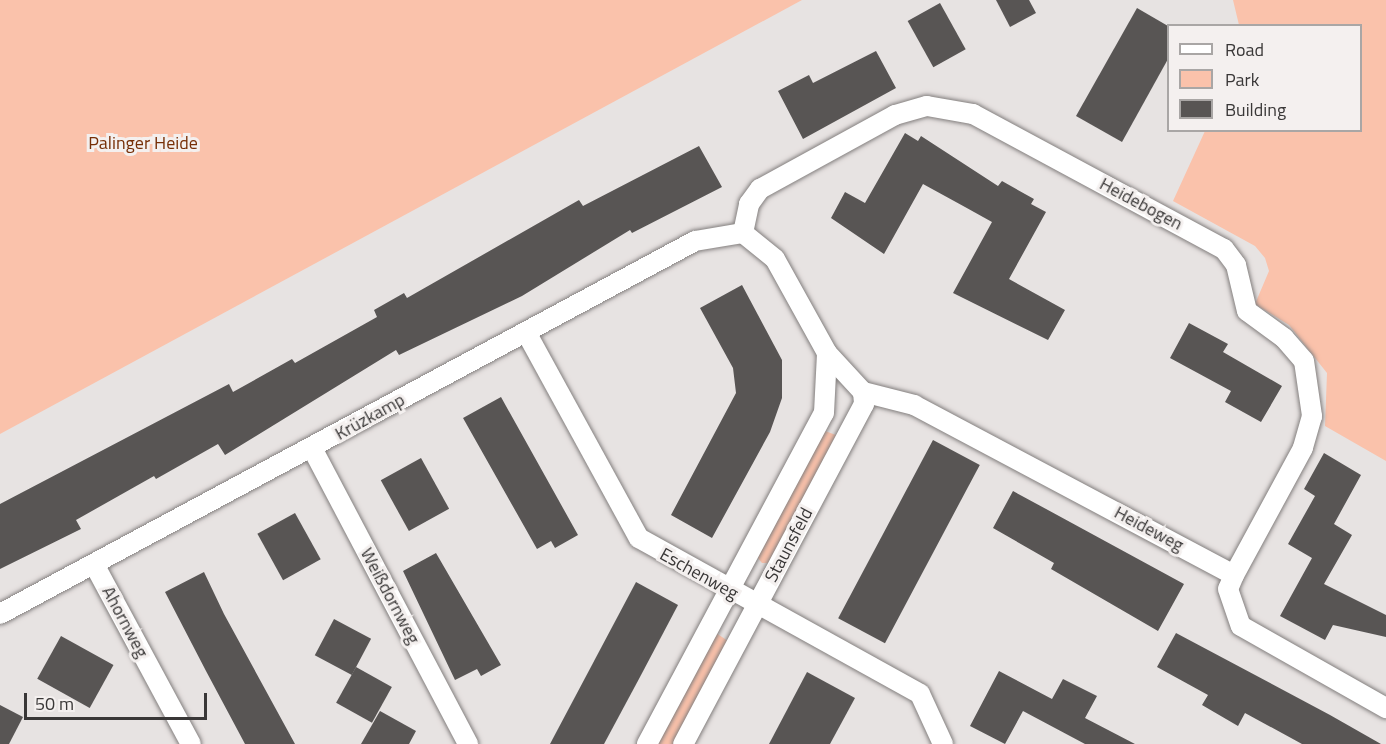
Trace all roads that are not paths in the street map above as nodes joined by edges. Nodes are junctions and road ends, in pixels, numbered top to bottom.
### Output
1 (743, 233) junction
2 (526, 332) junction
3 (826, 353) junction
4 (864, 392) junction
5 (312, 448) junction
6 (94, 564) junction
7 (1234, 576) junction
8 (729, 590) junction
9 (757, 606) junction
10 (0, 614) edge
11 (1386, 708) edge
12 (191, 744) edge
13 (468, 744) edge
14 (647, 744) edge
15 (683, 744) edge
16 (942, 744) edge

1 - 2 street, Krüzkamp
1 - 3 street
1 - 7 street, Heidebogen
2 - 5 street, Krüzkamp
2 - 8 street, Eschenweg
3 - 4 street
3 - 8 street, Staunsfeld
4 - 7 street, Heideweg
4 - 9 street, Staunsfeld
5 - 6 street, Krüzkamp
5 - 13 street, Weißdornweg
6 - 10 street, Krüzkamp
6 - 12 street, Ahornweg
7 - 11 street
8 - 9 street, Eschenweg
8 - 14 street, Staunsfeld
9 - 15 street, Staunsfeld
9 - 16 street, Eschenweg

